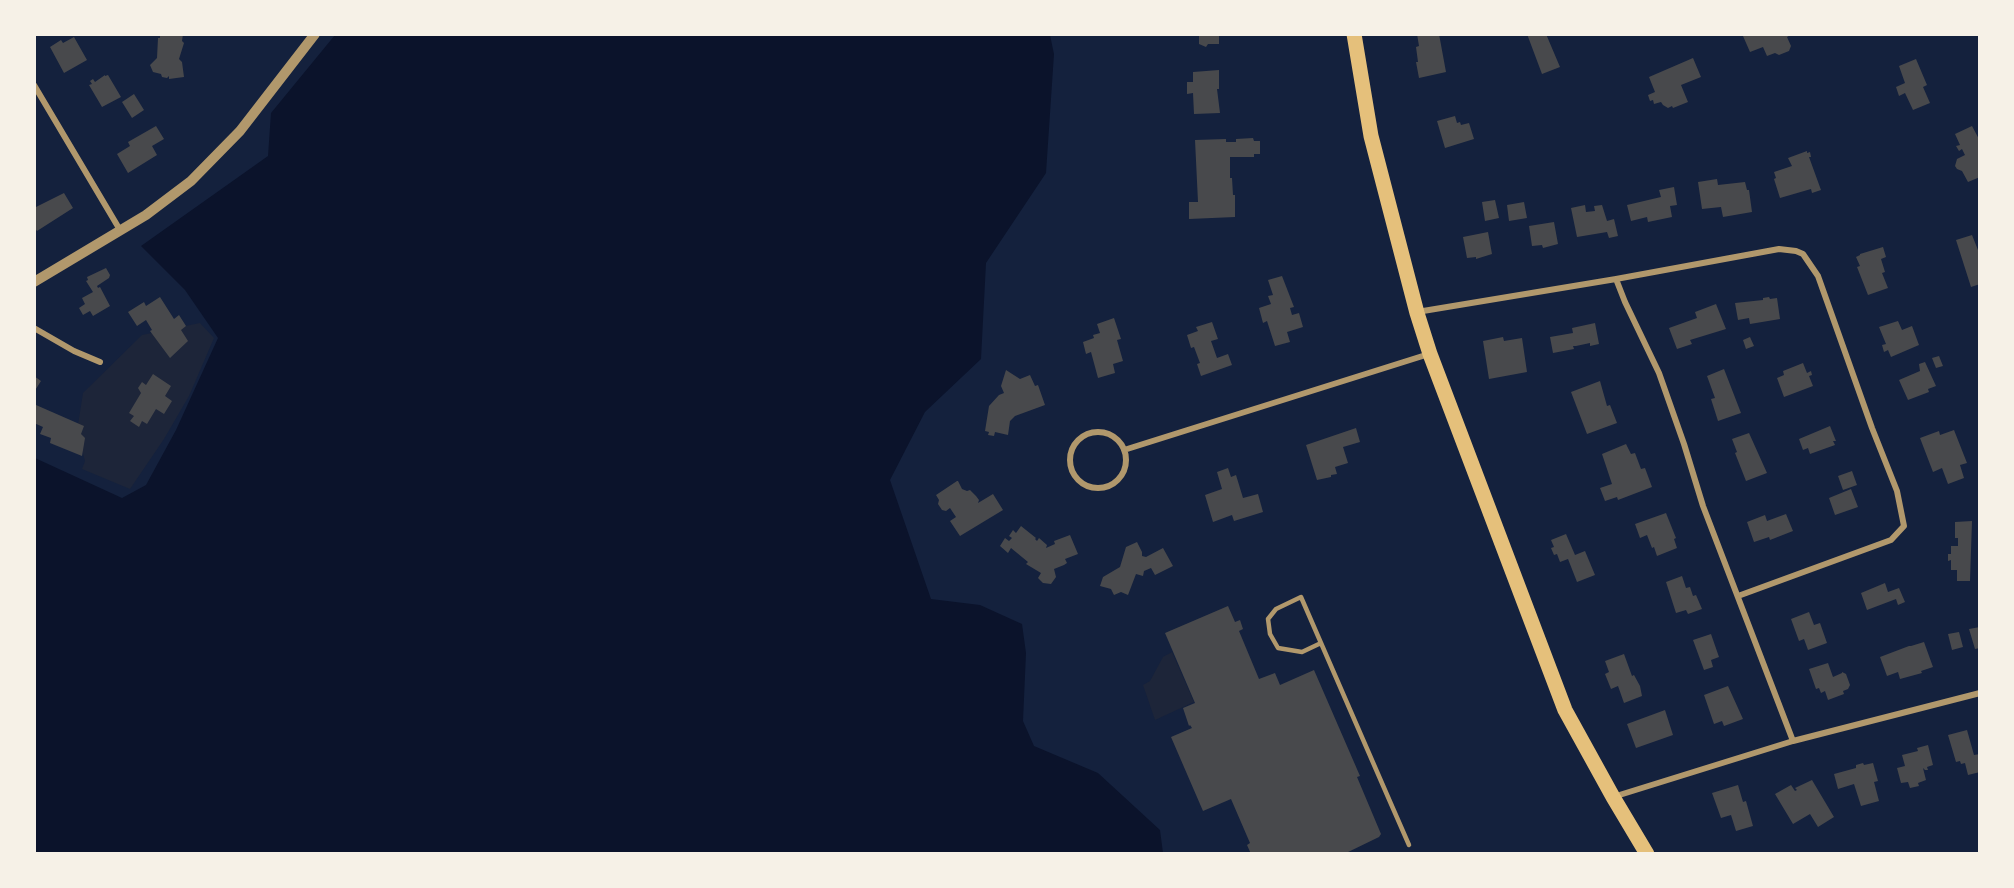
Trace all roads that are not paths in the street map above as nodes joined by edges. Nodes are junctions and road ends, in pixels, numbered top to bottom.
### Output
1 (315, 34) edge
2 (1354, 34) edge
3 (34, 85) edge
4 (120, 230) junction
5 (1616, 279) junction
6 (34, 282) edge
7 (1417, 313) junction
8 (34, 328) edge
9 (1430, 354) junction
10 (100, 362) dead end
11 (1124, 450) junction
12 (1738, 596) junction
13 (1321, 643) junction
14 (1980, 693) edge
15 (1793, 741) junction
16 (1613, 797) junction
17 (1408, 844) dead end
18 (1647, 854) edge

1 - 4 street
2 - 7 main road
3 - 4 street
4 - 6 street
5 - 7 street
5 - 12 street
5 - 12 street
7 - 9 main road
8 - 10 street
9 - 11 street
9 - 16 main road
11 - 11 street
12 - 15 street
13 - 13 lane
13 - 17 lane
14 - 15 street
15 - 16 street
16 - 18 main road

